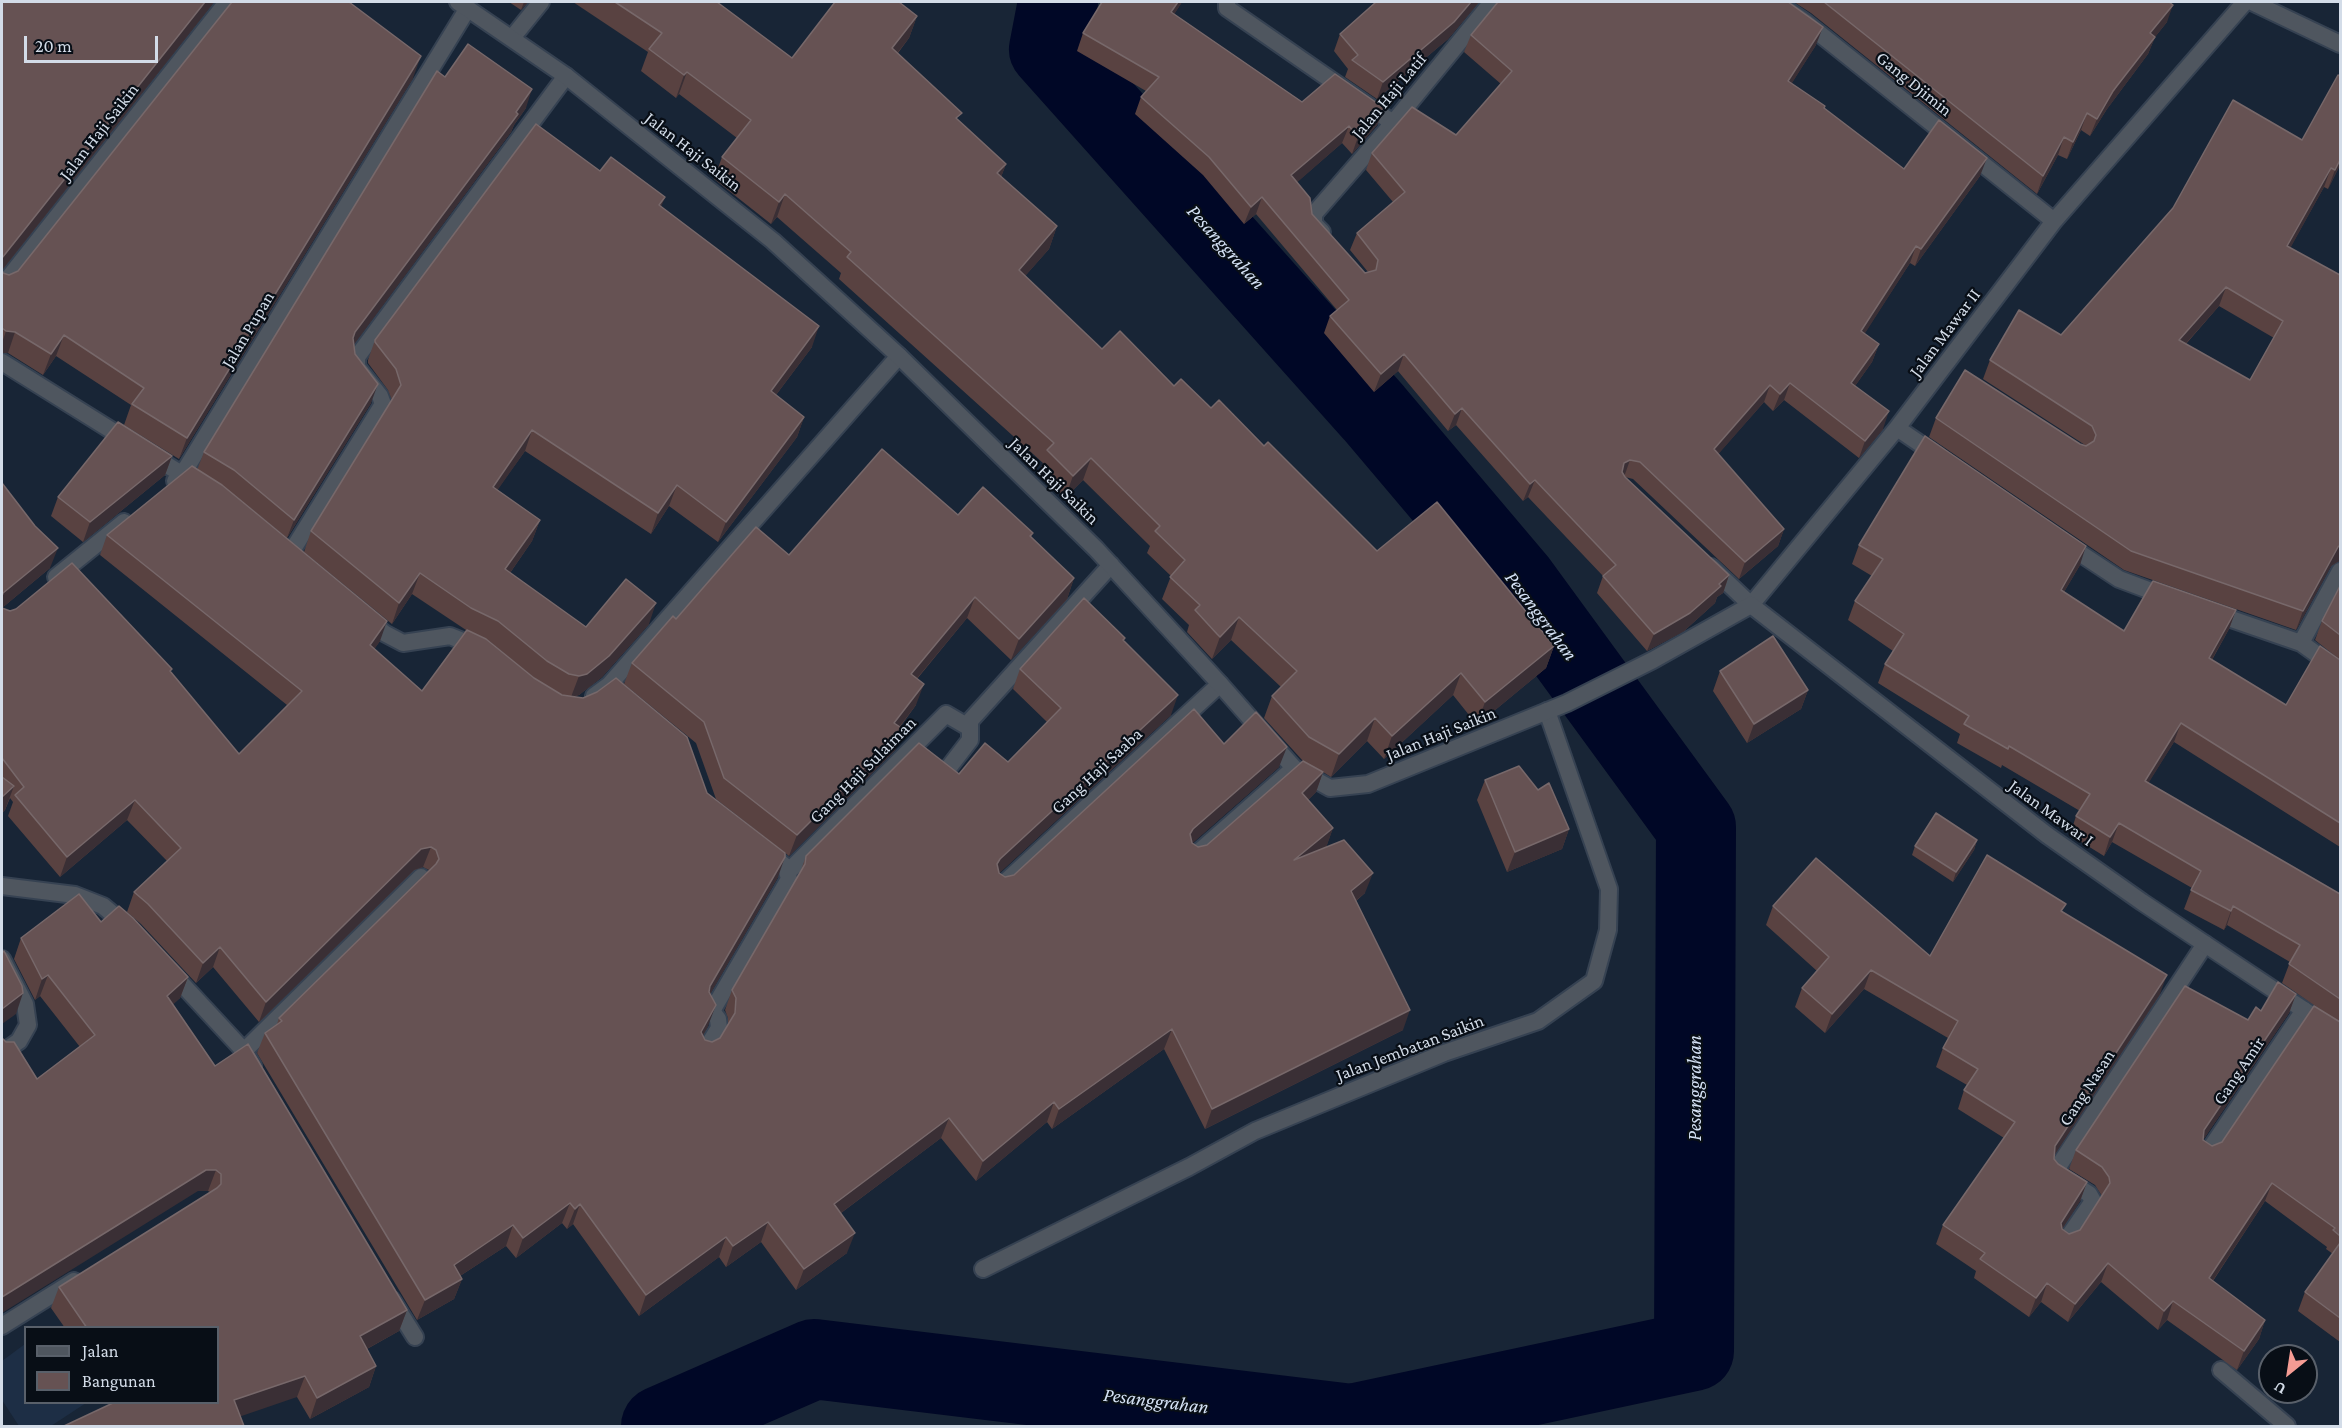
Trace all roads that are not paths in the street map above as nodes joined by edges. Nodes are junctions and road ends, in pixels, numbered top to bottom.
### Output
1 (227, 2) edge
2 (541, 2) edge
3 (1227, 2) edge
4 (1492, 2) edge
5 (1776, 2) edge
6 (2245, 2) edge
7 (2252, 2) edge
8 (463, 5) edge
9 (512, 38) junction
10 (2340, 44) edge
11 (566, 76) junction
12 (1393, 123) junction
13 (2054, 221) junction
14 (1335, 248) edge
15 (2, 286) edge
16 (899, 356) junction
17 (2, 362) edge
18 (1897, 428) junction
19 (1952, 466) edge
20 (182, 475) junction
21 (164, 489) edge
22 (211, 492) edge
23 (137, 511) edge
24 (2048, 532) edge
25 (290, 554) edge
26 (1701, 558) edge
27 (1111, 565) junction
28 (2340, 571) edge
29 (47, 584) edge
30 (1751, 605) junction
31 (358, 611) edge
32 (2301, 643) junction
33 (492, 657) edge
34 (1653, 660) joint
35 (2340, 671) edge
36 (1220, 684) junction
37 (578, 706) edge
38 (1547, 711) junction
39 (970, 728) junction
40 (1293, 768) junction
41 (943, 775) edge
42 (751, 839) edge
43 (1193, 857) edge
44 (787, 870) junction
45 (421, 877) edge
46 (2, 886) edge
47 (1000, 887) edge
48 (141, 940) edge
49 (2205, 944) junction
50 (157, 957) edge
51 (2, 959) edge
52 (2304, 1010) junction
53 (2340, 1034) edge
54 (244, 1051) junction
55 (704, 1052) edge
56 (2, 1053) edge
57 (262, 1082) edge
58 (2206, 1155) edge
59 (2064, 1243) edge
60 (93, 1269) edge
61 (983, 1269) dead end
62 (384, 1286) edge
63 (2, 1326) edge
64 (415, 1337) dead end
65 (2222, 1370) dead end
66 (2287, 1426) edge

1 - 15 street, Jalan Haji Saikin
2 - 9 street
3 - 12 street
4 - 12 street, Jalan Haji Latif
5 - 13 street, Gang Djimin
6 - 13 street, Jalan Mawar II
7 - 10 street
8 - 9 street, Jalan Haji Saikin
8 - 20 street, Jalan Pupan
9 - 11 street, Jalan Haji Saikin
11 - 16 street, Jalan Haji Saikin
11 - 25 street
12 - 14 street, Jalan Haji Latif
13 - 18 street, Jalan Mawar II
16 - 27 street, Jalan Haji Saikin
16 - 37 street
17 - 20 street
18 - 19 street
18 - 30 street, Jalan Mawar II
20 - 21 street, Jalan Pupan
20 - 22 street
23 - 29 street
24 - 32 street
26 - 30 street, Jalan Mawar I
27 - 36 street, Jalan Haji Saikin
27 - 39 street
28 - 32 street
30 - 34 street, Jalan Mawar II
30 - 49 street, Jalan Mawar I
31 - 33 street
32 - 35 street
34 - 38 street, Jalan Haji Saikin
36 - 40 street, Jalan Haji Saikin
36 - 47 street, Gang Haji Saaba
38 - 40 street, Jalan Haji Saikin
38 - 61 street, Jalan Jembatan Saikin
39 - 41 street
39 - 44 street, Gang Haji Sulaiman
40 - 43 street
42 - 44 street
44 - 55 street
45 - 54 street
46 - 48 street
49 - 52 street, Jalan Mawar I
49 - 59 street, Gang Nasan
50 - 54 street
51 - 56 street
52 - 53 street, Jalan Mawar I
52 - 58 street, Gang Amir
54 - 57 street
60 - 63 street
62 - 64 street
65 - 66 street

